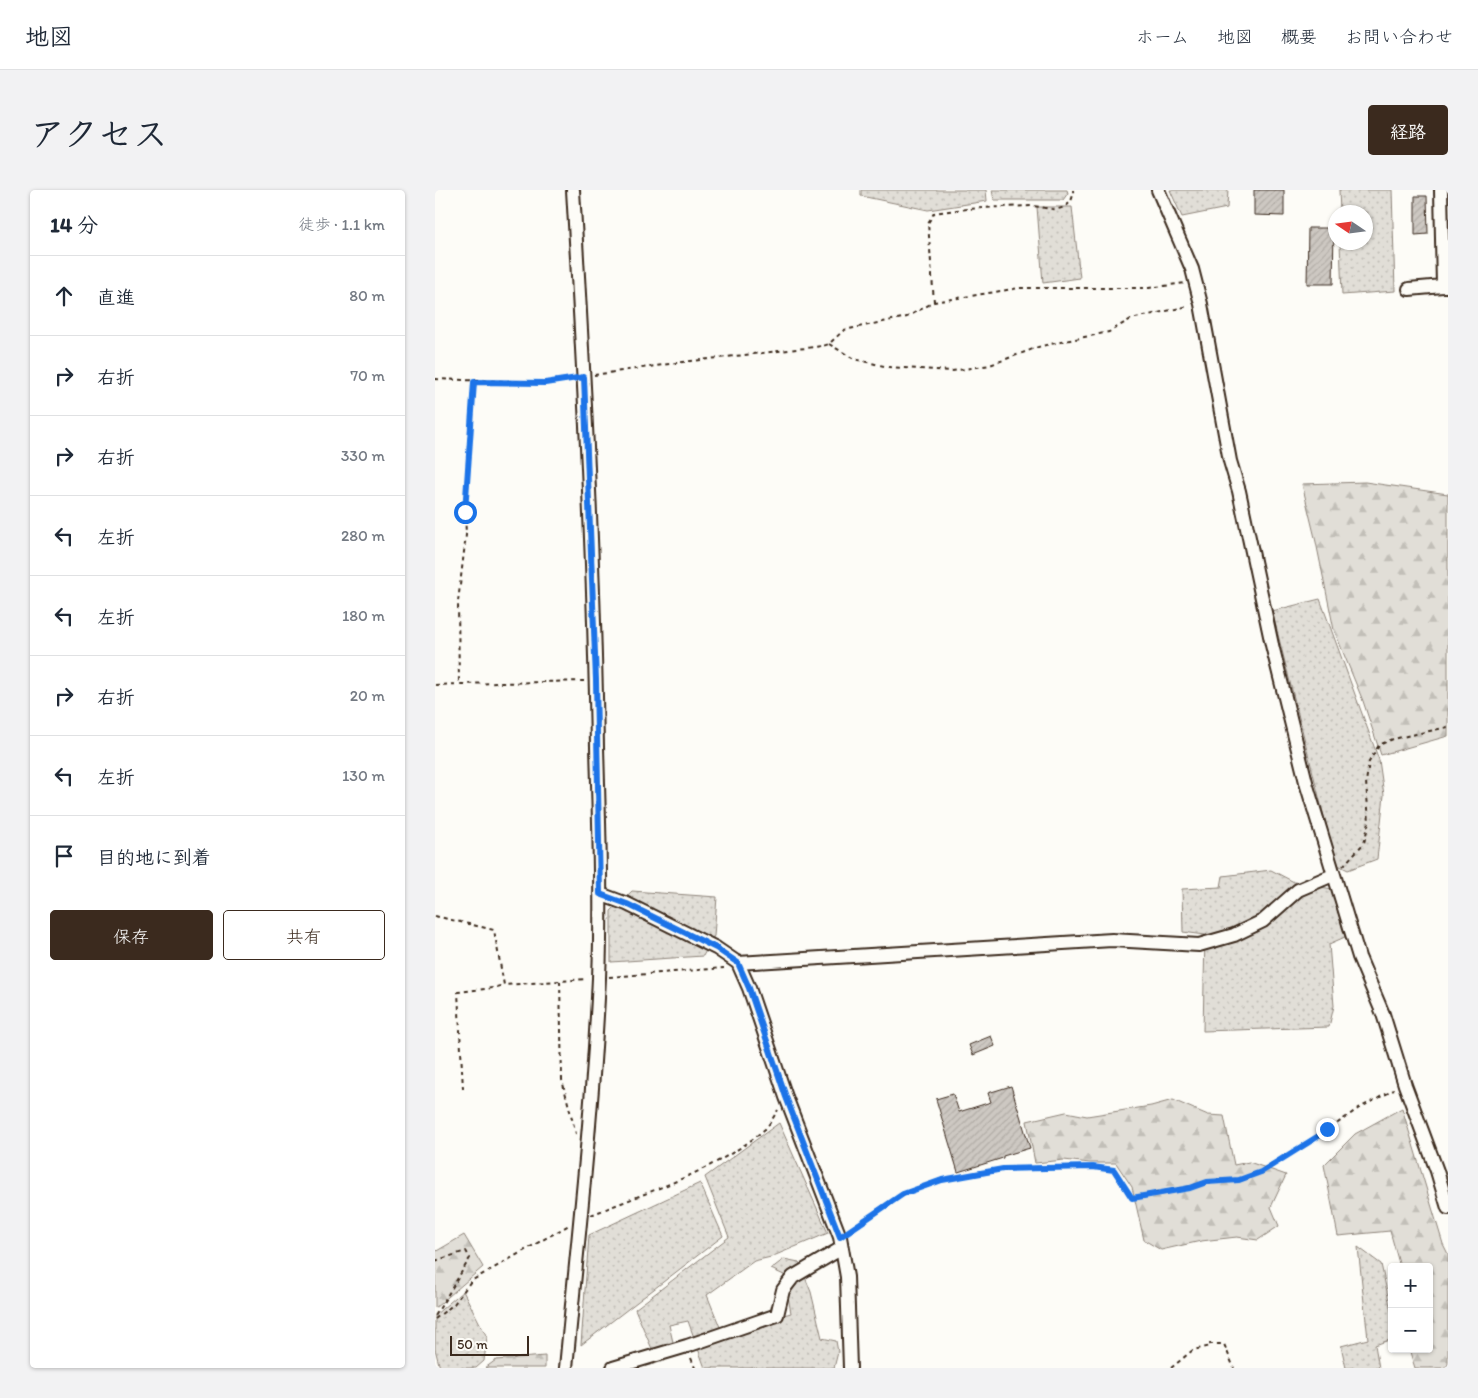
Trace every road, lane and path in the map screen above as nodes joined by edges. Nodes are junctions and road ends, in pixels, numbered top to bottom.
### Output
1 (573, 190) edge
2 (1073, 190) edge
3 (1158, 190) edge
4 (1441, 190) edge
5 (1445, 208) edge
6 (1195, 281) junction
7 (1446, 286) edge
8 (1409, 289) dead end
9 (934, 302) junction
10 (1201, 304) junction
11 (829, 344) junction
12 (584, 377) junction
13 (435, 379) edge
14 (474, 382) junction
15 (596, 680) junction
16 (459, 684) junction
17 (435, 685) edge
18 (1448, 727) edge
19 (1333, 875) junction
20 (600, 894) junction
21 (435, 916) edge
22 (738, 963) junction
23 (599, 978) junction
24 (560, 981) junction
25 (504, 985) junction
26 (1405, 1085) junction
27 (463, 1089) dead end
28 (786, 1097) junction
29 (577, 1142) dead end
30 (1448, 1208) edge
31 (580, 1219) junction
32 (841, 1242) junction
33 (435, 1261) edge
34 (435, 1318) edge
35 (566, 1368) edge
36 (613, 1368) edge
37 (850, 1368) edge
38 (1171, 1368) edge
39 (1234, 1368) edge

1 - 12 street
2 - 9 path
3 - 6 street
4 - 5 street
5 - 7 street
6 - 9 path
6 - 10 street
7 - 8 street
9 - 11 path
10 - 11 path
10 - 19 street
11 - 12 path
12 - 14 path
12 - 15 street
13 - 14 path
14 - 16 path
15 - 16 path
15 - 20 street
16 - 17 path
18 - 19 path
19 - 22 street
19 - 26 street
20 - 22 street
20 - 23 street
21 - 25 path
22 - 23 path
22 - 28 street
23 - 24 path
23 - 31 street
24 - 25 path
24 - 29 path
25 - 27 path
26 - 30 street
26 - 32 path
28 - 31 path
28 - 32 street
31 - 34 path
31 - 35 street
32 - 36 street
32 - 37 street
33 - 34 path
38 - 39 path

